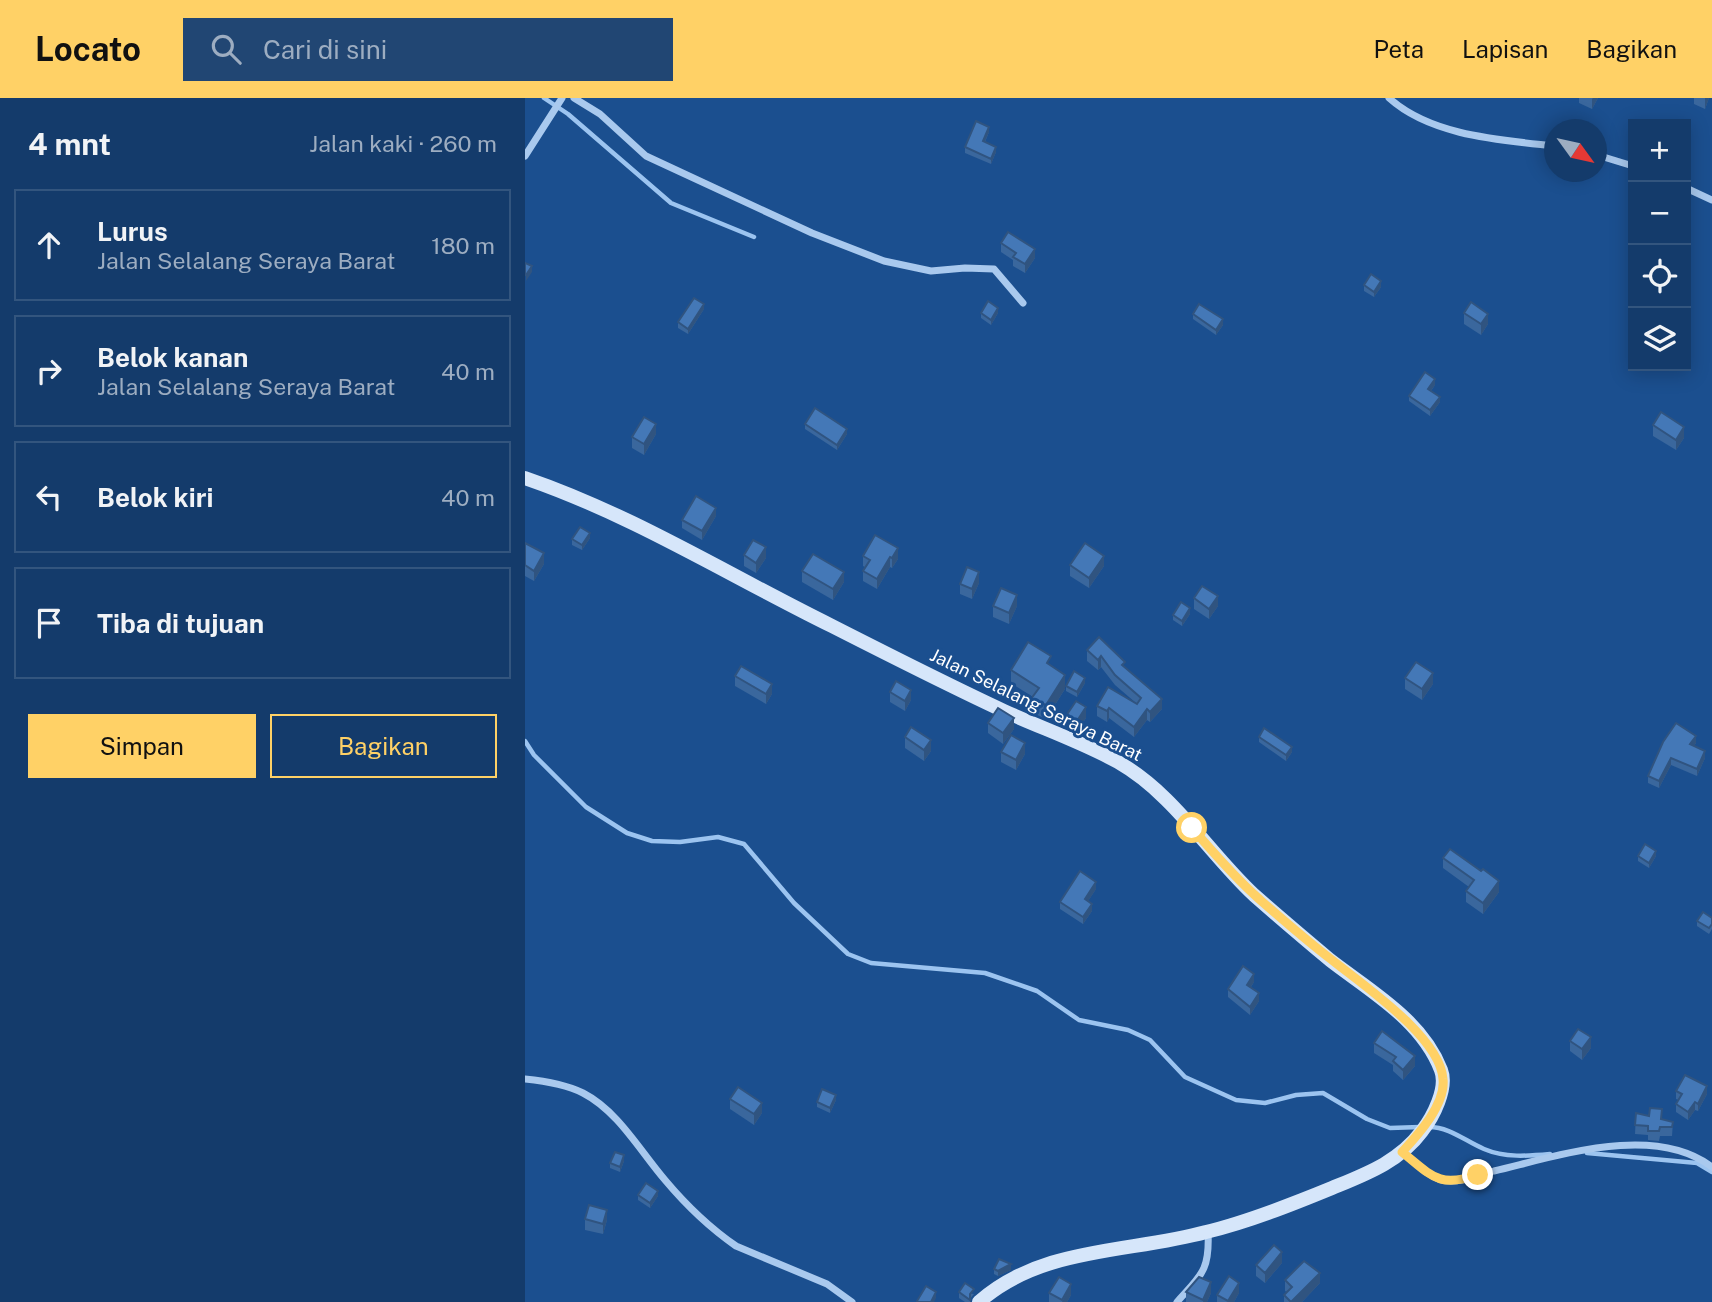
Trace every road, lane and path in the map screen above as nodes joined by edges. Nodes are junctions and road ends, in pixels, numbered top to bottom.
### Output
1 (562, 98) edge
2 (574, 98) edge
3 (1389, 98) edge
4 (1544, 145) edge
5 (525, 156) edge
6 (1607, 158) edge
7 (1628, 164) edge
8 (1691, 190) edge
9 (1712, 200) edge
10 (1023, 303) dead end
11 (525, 478) edge
12 (525, 1079) edge
13 (1402, 1152) junction
14 (1712, 1167) edge
15 (1208, 1232) junction
16 (852, 1302) edge
17 (979, 1302) edge
18 (1177, 1302) edge

1 - 5 street
2 - 10 street
3 - 4 street
6 - 7 street
8 - 9 street
11 - 13 street, Jalan Selalang Seraya Barat
12 - 16 street
13 - 14 street
13 - 15 street, Jalan Selalang Seraya Barat
15 - 17 street, Jalan Selalang Seraya Barat
15 - 18 street

